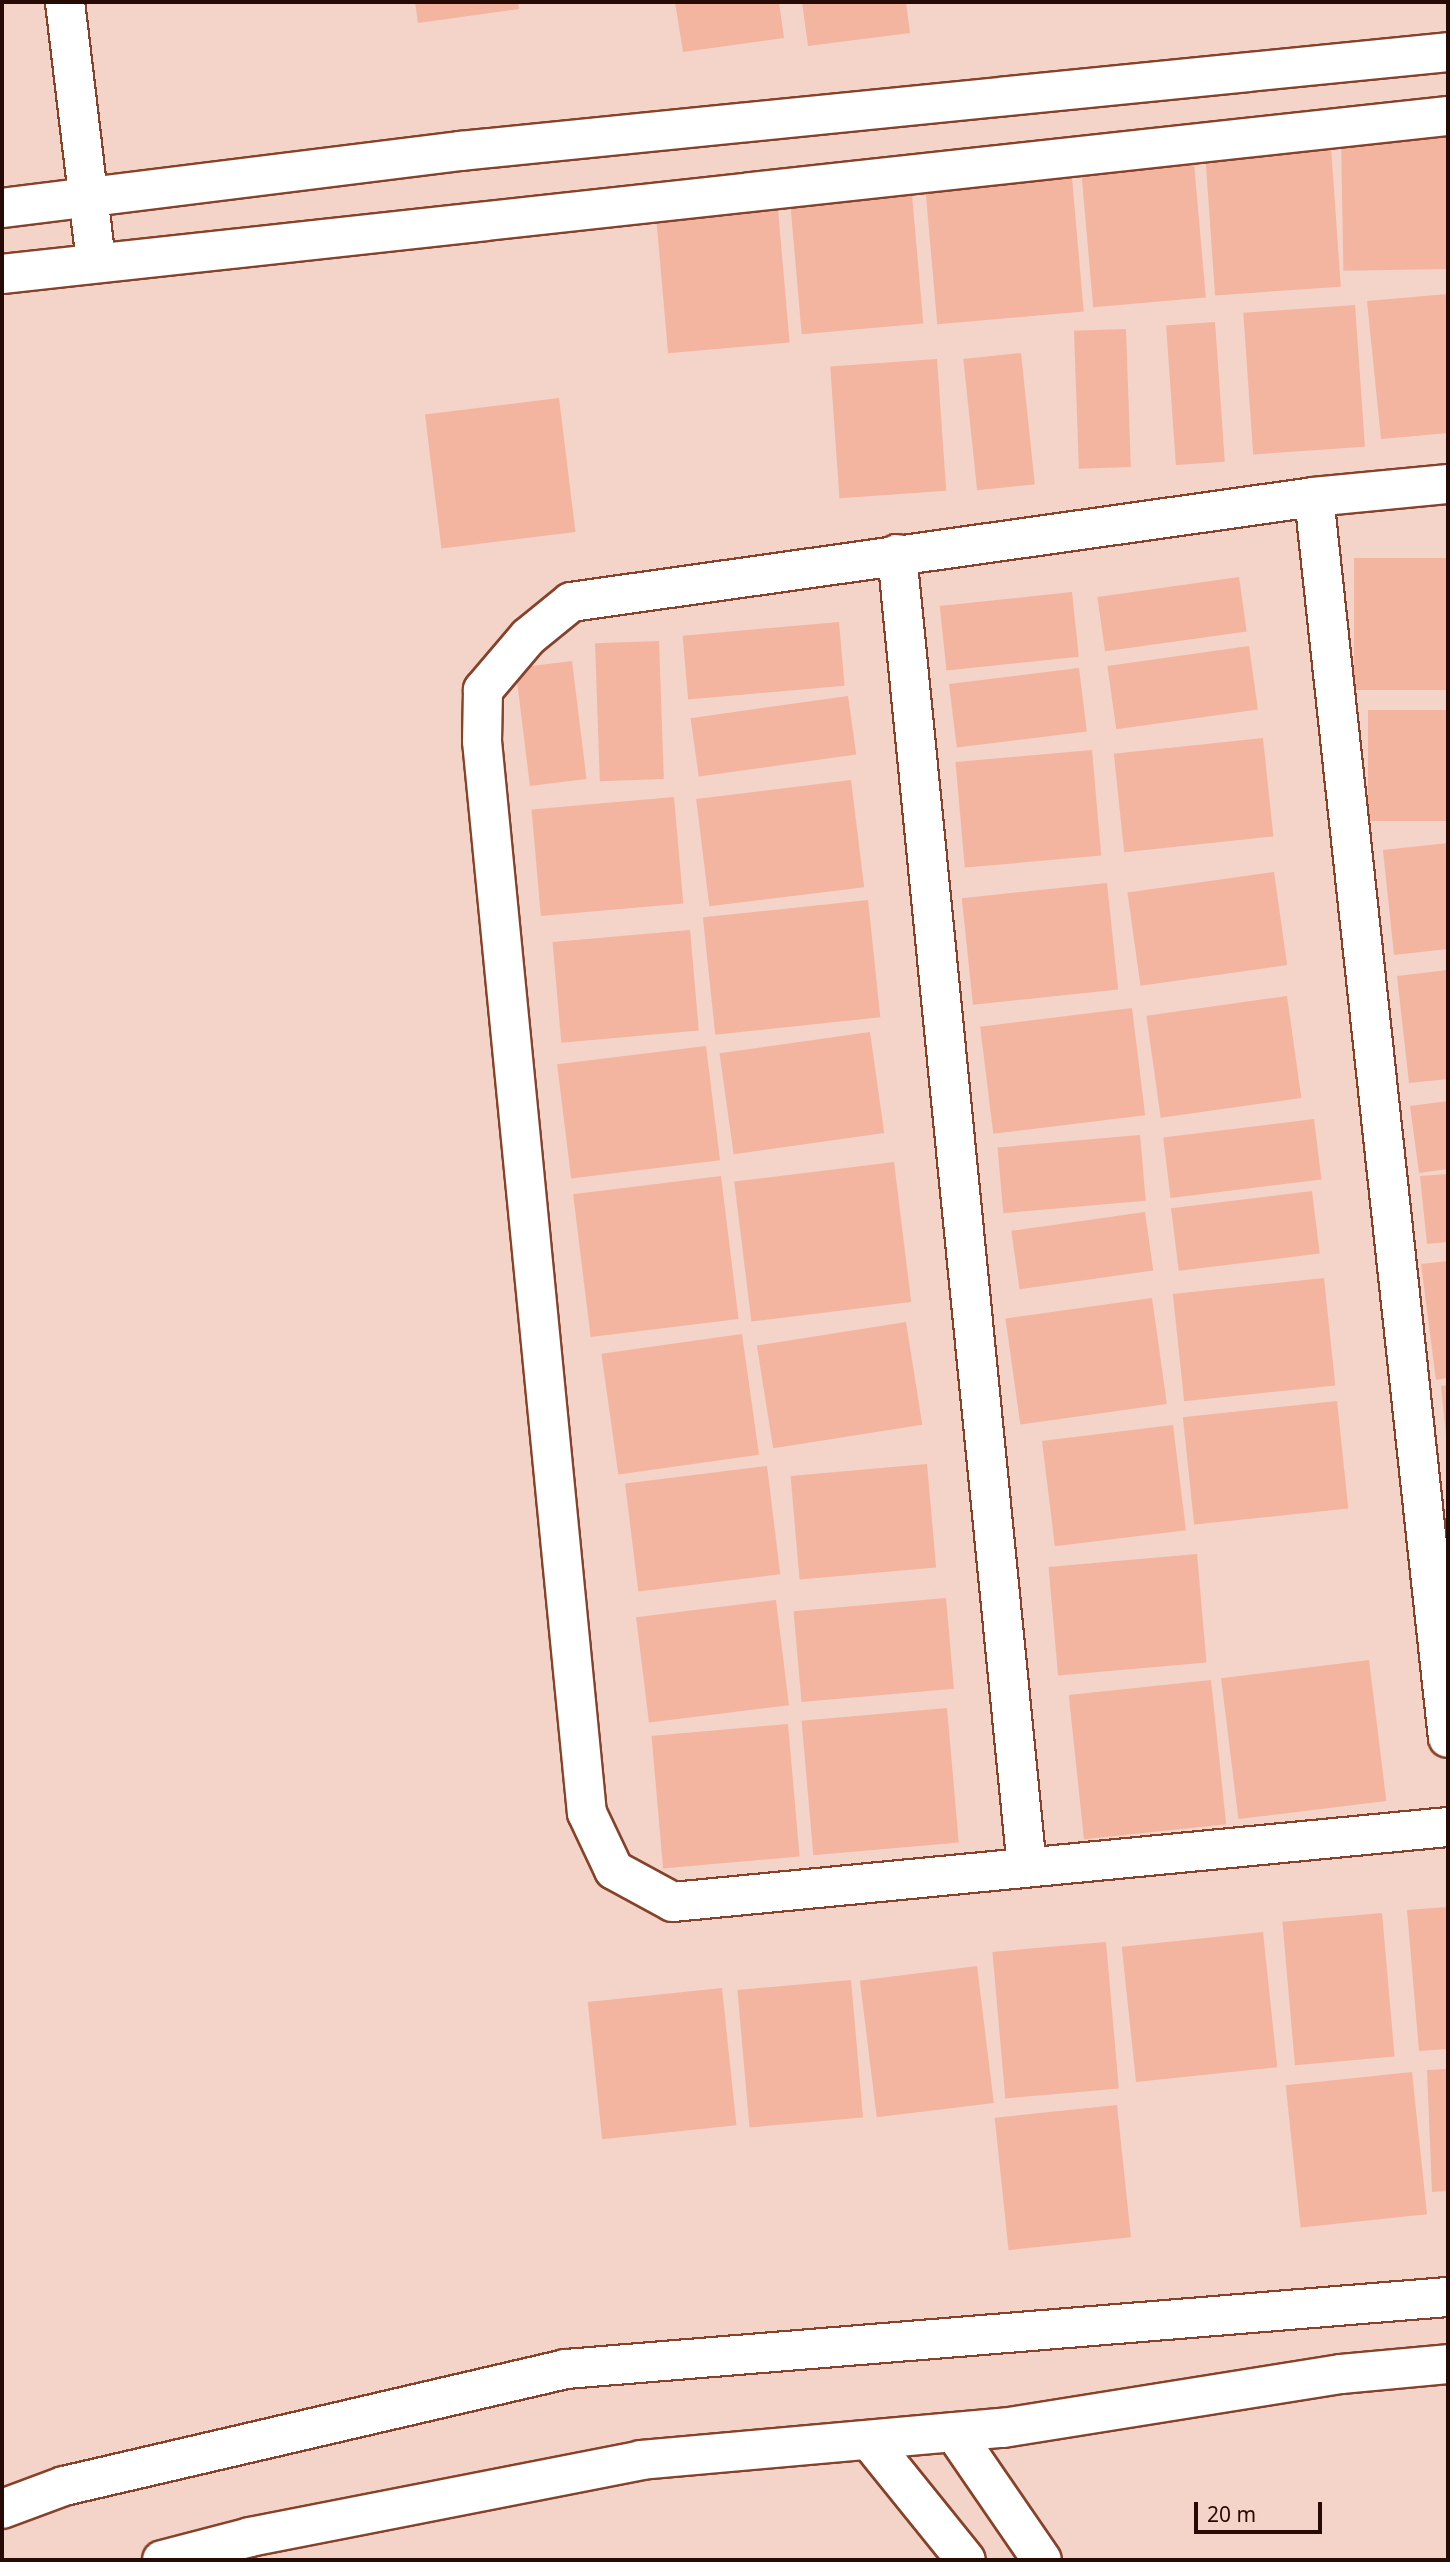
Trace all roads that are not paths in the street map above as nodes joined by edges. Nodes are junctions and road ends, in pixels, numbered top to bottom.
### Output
1 (65, 2) edge
2 (1448, 52) edge
3 (1448, 116) edge
4 (88, 198) junction
5 (2, 208) edge
6 (96, 264) junction
7 (2, 274) edge
8 (1448, 484) edge
9 (1314, 497) junction
10 (897, 554) junction
11 (1448, 1738) edge
12 (1448, 1827) edge
13 (1027, 1868) junction
14 (1448, 2297) edge
15 (1448, 2364) edge
16 (954, 2432) junction
17 (869, 2440) junction
18 (2, 2509) edge
19 (162, 2560) edge
20 (966, 2560) edge
21 (1042, 2560) edge

1 - 4 street
2 - 4 street
3 - 6 street
4 - 5 street
4 - 6 street
6 - 7 street
8 - 9 street
9 - 10 street
9 - 11 street
10 - 13 street
10 - 13 street
12 - 13 street
14 - 18 street
15 - 16 street
16 - 17 street
16 - 21 street
17 - 19 street
17 - 20 street

